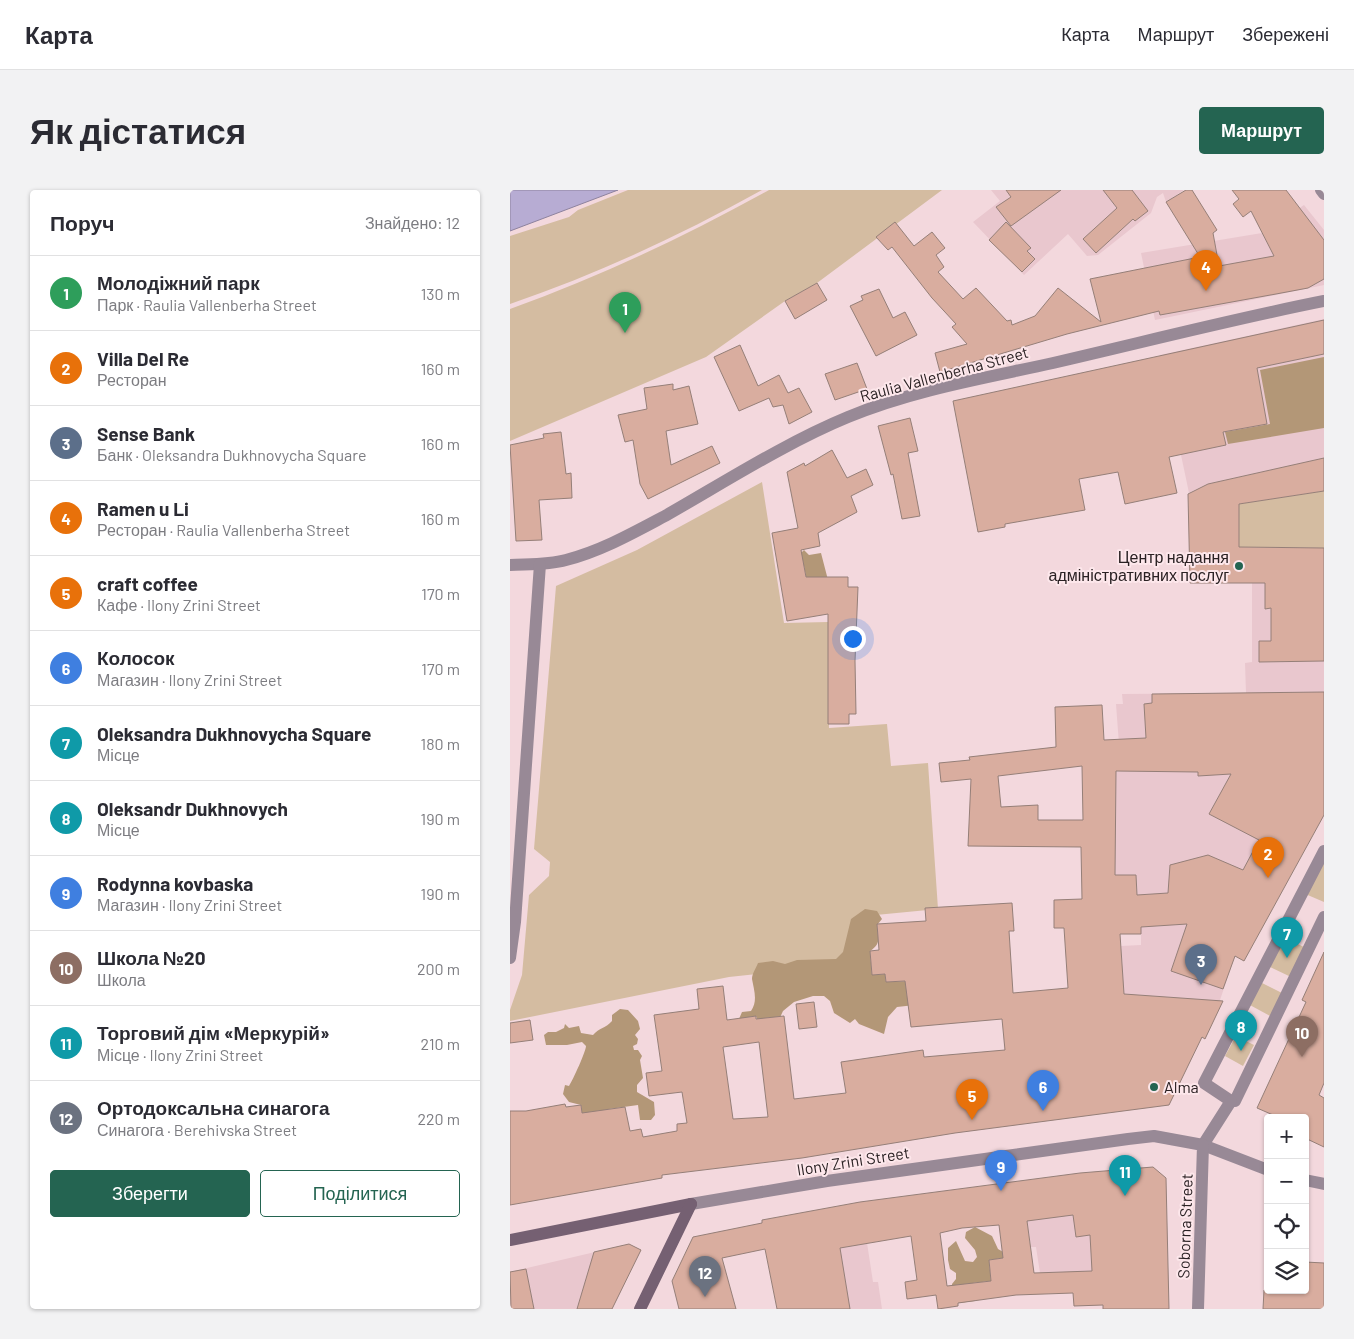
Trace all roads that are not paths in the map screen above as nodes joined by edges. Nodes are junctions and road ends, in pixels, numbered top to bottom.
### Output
1 (1321, 190) edge
2 (1324, 194) edge
3 (1324, 301) edge
4 (540, 564) junction
5 (510, 565) edge
6 (1324, 851) edge
7 (1324, 917) edge
8 (510, 958) edge
9 (1231, 1100) junction
10 (1204, 1145) junction
11 (1264, 1168) edge
12 (1309, 1181) edge
13 (1324, 1184) edge
14 (691, 1204) junction
15 (510, 1240) edge
16 (640, 1309) edge
17 (1198, 1309) edge

1 - 2 street
3 - 4 street, Raulia Vallenberha Street
4 - 5 street, Raulia Vallenberha Street
4 - 8 street
6 - 9 street
7 - 9 street
9 - 10 street
10 - 11 street, Ilony Zrini Street
10 - 14 street, Ilony Zrini Street
10 - 17 street, Soborna Street
12 - 13 street
14 - 15 main road, Ilony Zrini Street
14 - 16 main road

